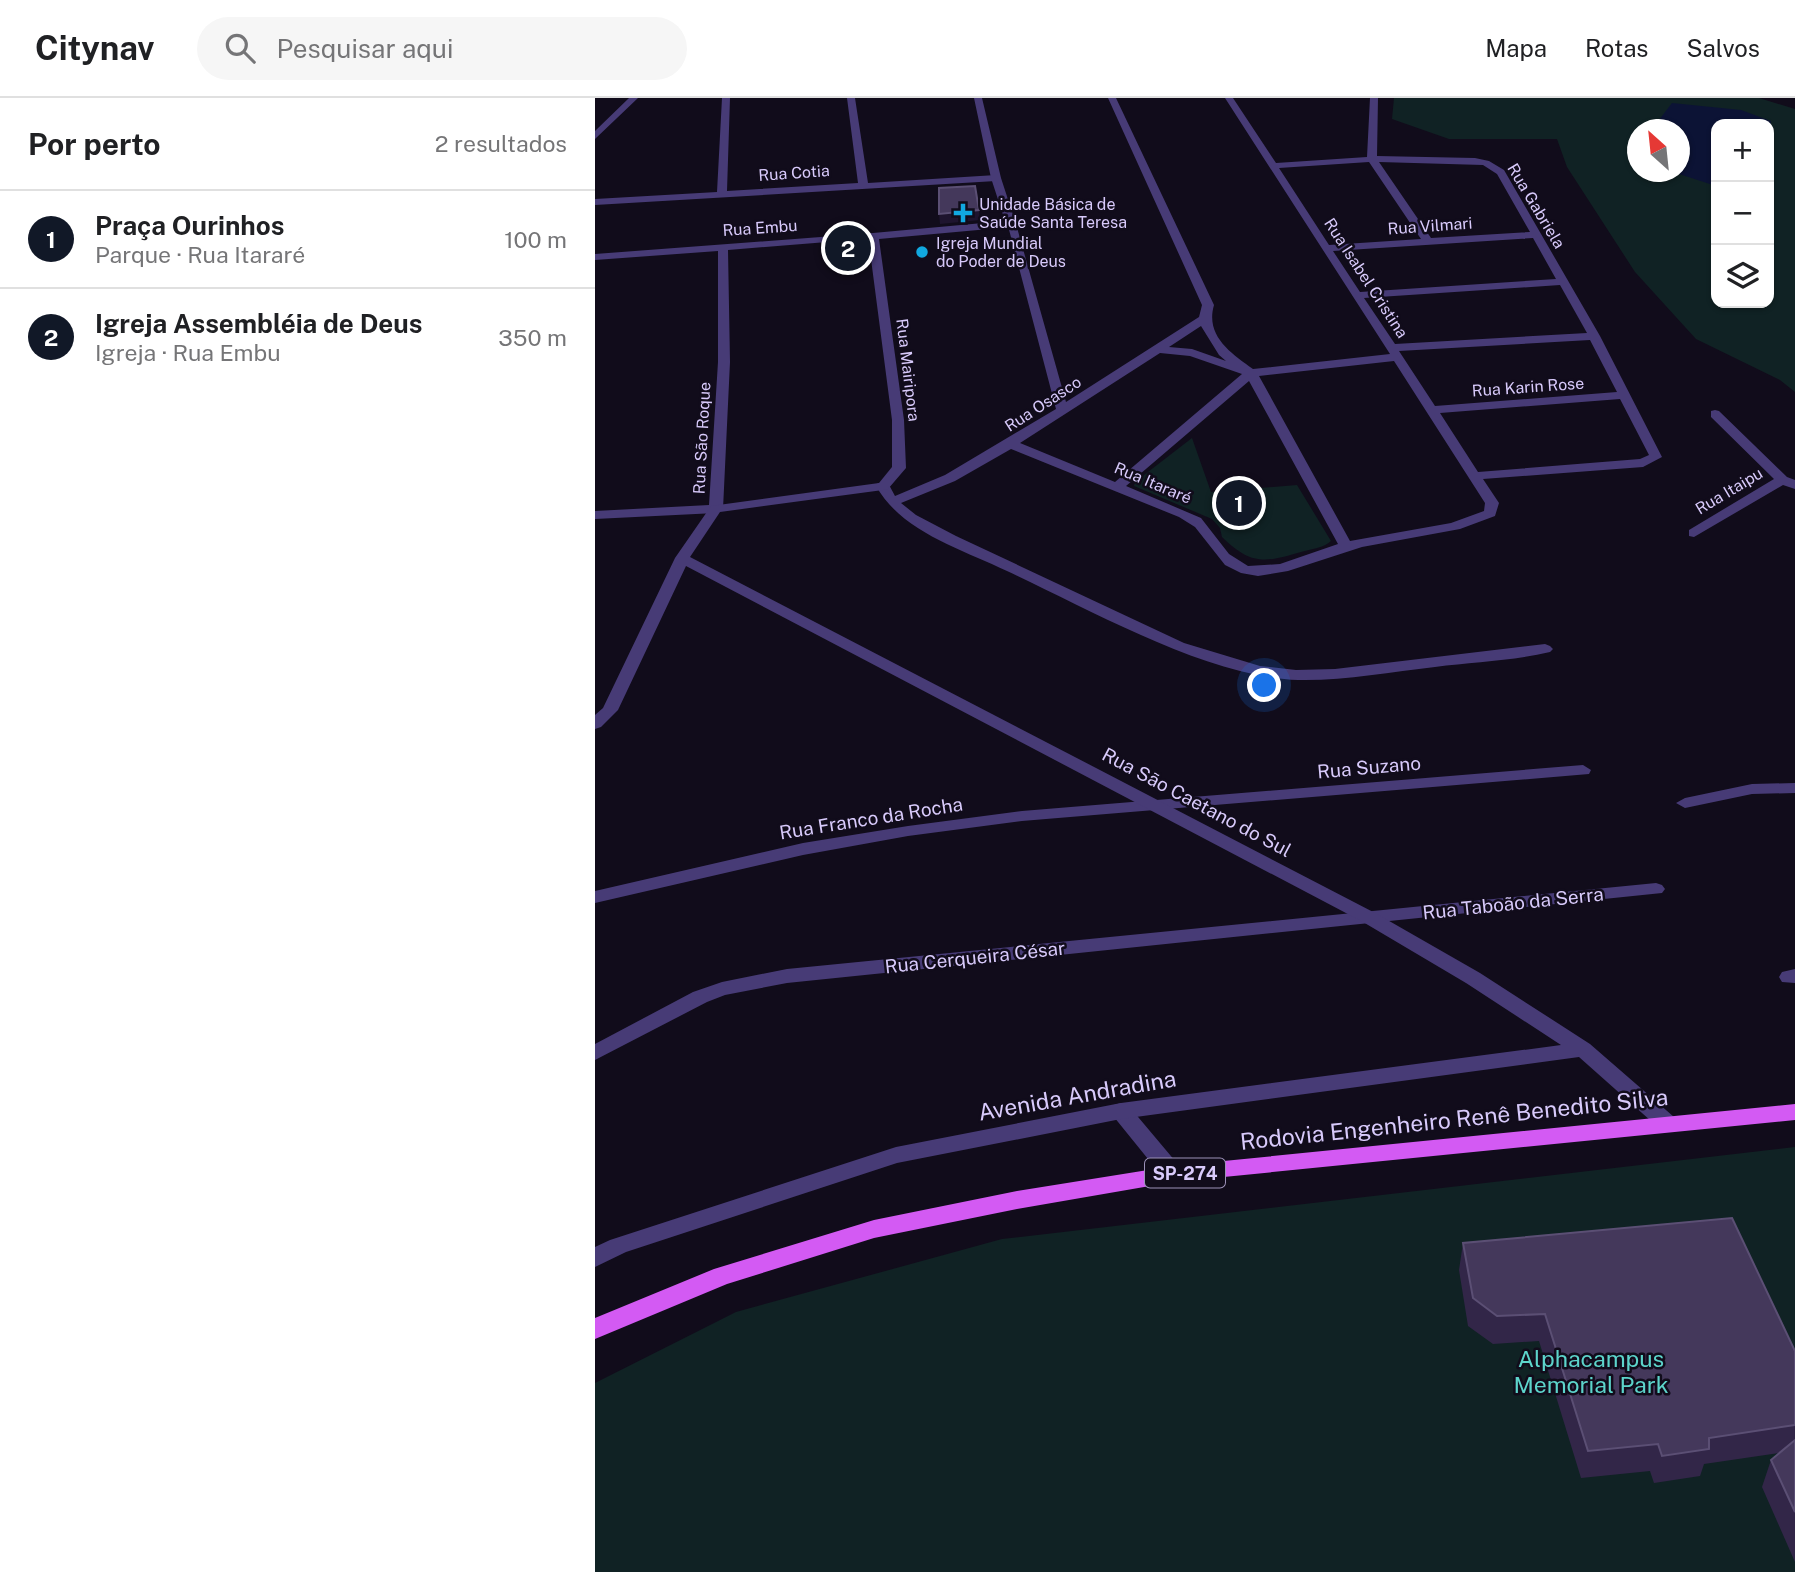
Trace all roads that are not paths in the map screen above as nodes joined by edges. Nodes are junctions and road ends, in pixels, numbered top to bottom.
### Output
1 (634, 98) edge
2 (726, 98) edge
3 (851, 98) edge
4 (978, 98) edge
5 (1112, 98) edge
6 (1229, 98) edge
7 (1374, 98) edge
8 (595, 136) edge
9 (1372, 159) junction
10 (1274, 166) junction
11 (996, 178) junction
12 (863, 185) junction
13 (722, 194) junction
14 (595, 202) edge
15 (1011, 224) junction
16 (1536, 235) junction
17 (873, 236) junction
18 (1427, 242) junction
19 (723, 247) junction
20 (1326, 248) junction
21 (595, 257) edge
22 (1563, 282) junction
23 (1359, 295) junction
24 (1204, 318) junction
25 (1594, 336) junction
26 (1158, 349) junction
27 (1394, 353) junction
28 (1251, 373) junction
29 (1626, 395) junction
30 (1062, 410) junction
31 (1433, 410) junction
32 (1715, 414) dead end
33 (1010, 444) junction
34 (1475, 476) junction
35 (1789, 483) edge
36 (883, 486) junction
37 (1118, 486) junction
38 (892, 502) junction
39 (716, 509) junction
40 (595, 515) edge
41 (1694, 533) dead end
42 (1346, 546) junction
43 (682, 558) junction
44 (1545, 649) dead end
45 (595, 724) edge
46 (1583, 770) dead end
47 (1795, 788) edge
48 (1685, 803) dead end
49 (1159, 806) junction
50 (1656, 889) dead end
51 (595, 897) edge
52 (1370, 918) junction
53 (1583, 1049) junction
54 (595, 1053) edge
55 (1121, 1111) junction
56 (1795, 1112) edge
57 (1667, 1123) junction
58 (1173, 1174) junction
59 (595, 1258) edge
60 (595, 1329) edge

1 - 8 street
2 - 13 street
3 - 12 street
4 - 11 street
5 - 24 street
6 - 10 street, Rua Isabel Cristina
7 - 9 street
9 - 10 street, Rua Gabriela
9 - 16 street, Rua Gabriela
9 - 18 street
10 - 20 street, Rua Isabel Cristina
11 - 12 street, Rua Cotia
11 - 15 street
12 - 13 street, Rua Cotia
13 - 14 street, Rua Cotia
15 - 17 street, Rua Embu
15 - 30 street
16 - 18 street, Rua Vilmari
16 - 22 street, Rua Gabriela
17 - 19 street, Rua Embu
17 - 36 street, Rua Mairipora
18 - 20 street, Rua Vilmari
19 - 21 street, Rua Embu
19 - 39 street, Rua São Roque
20 - 23 street, Rua Isabel Cristina
22 - 23 street
22 - 25 street, Rua Gabriela
23 - 27 street, Rua Isabel Cristina
24 - 26 street, Rua Osasco
24 - 28 street
25 - 27 street
25 - 29 street, Rua Gabriela
26 - 28 street
26 - 30 street, Rua Osasco
27 - 28 street
27 - 31 street, Rua Isabel Cristina
28 - 37 street
28 - 42 street
29 - 31 street, Rua Karin Rose
29 - 34 street, Rua Gabriela
30 - 33 street, Rua Osasco
31 - 34 street, Rua Isabel Cristina
32 - 35 street
33 - 37 street, Rua Itararé
33 - 38 street, Rua Osasco
34 - 42 street, Rua Itararé
35 - 41 street, Rua Itaipu
36 - 38 street
36 - 39 street
37 - 42 street, Rua Itararé
38 - 44 street
39 - 40 street
39 - 43 street, Rua São Roque
43 - 45 street, Rua São Roque
43 - 49 street, Rua São Caetano do Sul
46 - 49 street, Rua Suzano
47 - 48 street
49 - 51 street, Rua Franco da Rocha
49 - 52 street, Rua São Caetano do Sul
50 - 52 street, Rua Taboão da Serra
52 - 53 street, Rua São Caetano do Sul
52 - 54 street, Rua Cerqueira César
53 - 55 street, Avenida Andradina
53 - 57 street, Rua São Caetano do Sul
55 - 58 street
55 - 59 street, Avenida Andradina
56 - 57 main road, Rodovia Engenheiro Renê Benedito Silva / SP-274
57 - 58 main road, Rodovia Engenheiro Renê Benedito Silva / SP-274
58 - 60 main road, Rodovia Engenheiro Renê Benedito Silva / SP-274

